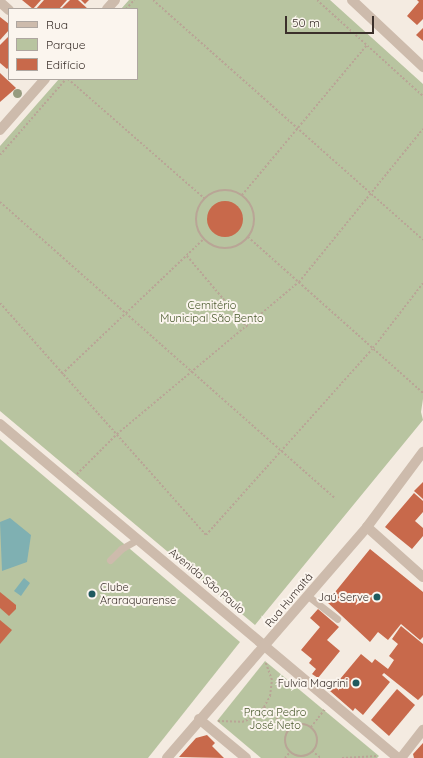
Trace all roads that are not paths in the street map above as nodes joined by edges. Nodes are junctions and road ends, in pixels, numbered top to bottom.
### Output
1 (115, 0) edge
2 (352, 0) edge
3 (0, 2) edge
4 (108, 8) edge
5 (8, 9) edge
6 (423, 67) edge
7 (44, 80) edge
8 (0, 130) edge
9 (0, 424) edge
10 (423, 452) edge
11 (367, 527) junction
12 (138, 539) junction
13 (110, 560) dead end
14 (423, 577) edge
15 (308, 596) junction
16 (338, 619) dead end
17 (266, 646) junction
18 (199, 719) junction
19 (423, 730) edge
20 (167, 758) edge
21 (246, 758) edge
22 (398, 758) edge
23 (401, 758) edge

1 - 4 street
2 - 6 street
3 - 5 street
7 - 8 street
9 - 12 street, Avenida São Paulo
10 - 11 street, Rua Humaitá
11 - 14 street
11 - 15 street, Rua Humaitá
12 - 13 lane
12 - 17 street, Avenida São Paulo
15 - 16 lane
15 - 17 street, Rua Humaitá
17 - 18 street, Rua Humaitá
17 - 22 street, Avenida São Paulo
18 - 20 street, Rua Humaitá
18 - 21 street
19 - 23 street

